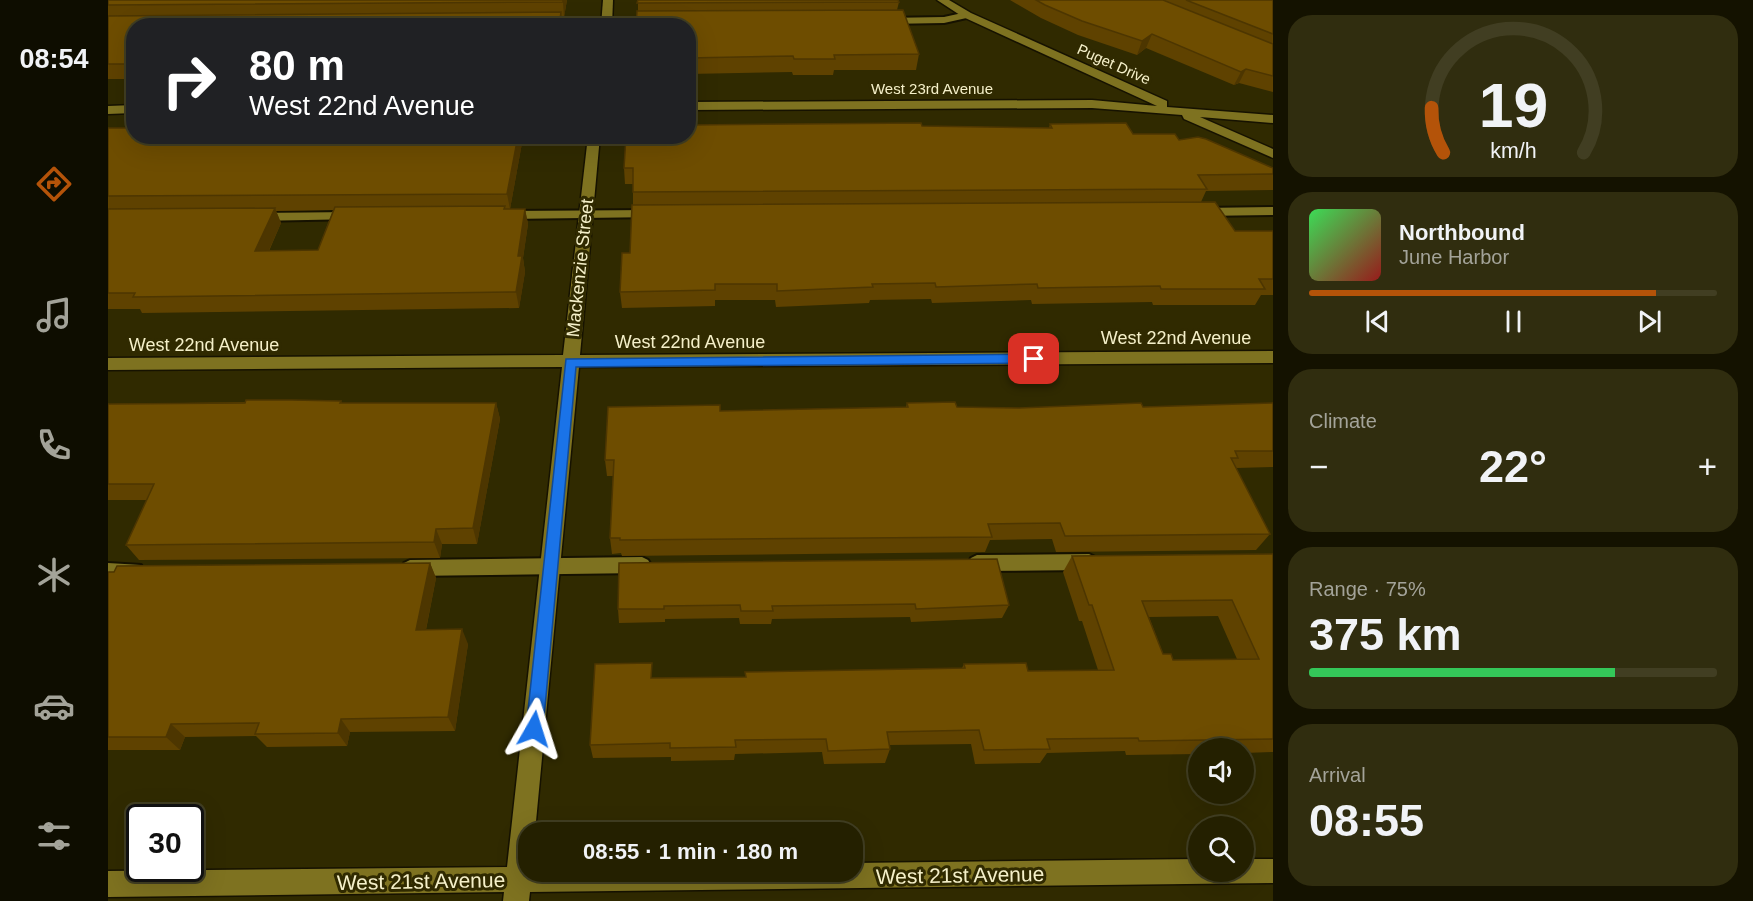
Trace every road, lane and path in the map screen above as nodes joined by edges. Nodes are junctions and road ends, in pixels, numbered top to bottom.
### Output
1 (608, 0) edge
2 (942, 0) edge
3 (967, 15) junction
4 (607, 18) edge
5 (874, 21) edge
6 (696, 106) edge
7 (126, 109) edge
8 (108, 110) edge
9 (1176, 110) junction
10 (1273, 119) edge
11 (593, 144) edge
12 (1273, 154) edge
13 (1189, 212) edge
14 (1273, 212) edge
15 (586, 214) junction
16 (663, 214) edge
17 (490, 215) edge
18 (371, 216) edge
19 (239, 217) edge
20 (1273, 357) edge
21 (571, 362) junction
22 (108, 364) edge
23 (1106, 562) edge
24 (962, 563) edge
25 (663, 565) edge
26 (552, 566) junction
27 (396, 568) edge
28 (108, 571) edge
29 (156, 571) edge
30 (1273, 871) edge
31 (108, 884) edge
32 (517, 890) edge

1 - 4 street
2 - 3 street, Puget Drive
3 - 5 lane
3 - 9 street, Puget Drive
6 - 9 street, West 23rd Avenue
7 - 8 street
9 - 10 street, West 23rd Avenue
9 - 12 street, Puget Drive
11 - 15 street, Mackenzie Street
13 - 14 lane
15 - 16 lane
15 - 17 lane
15 - 21 street, Mackenzie Street
18 - 19 lane
20 - 21 street, West 22nd Avenue
21 - 22 street, West 22nd Avenue
21 - 26 street, Mackenzie Street
23 - 24 lane
25 - 26 lane
26 - 27 lane
26 - 32 street, Mackenzie Street
28 - 29 lane
30 - 32 street, West 21st Avenue
31 - 32 street, West 21st Avenue

